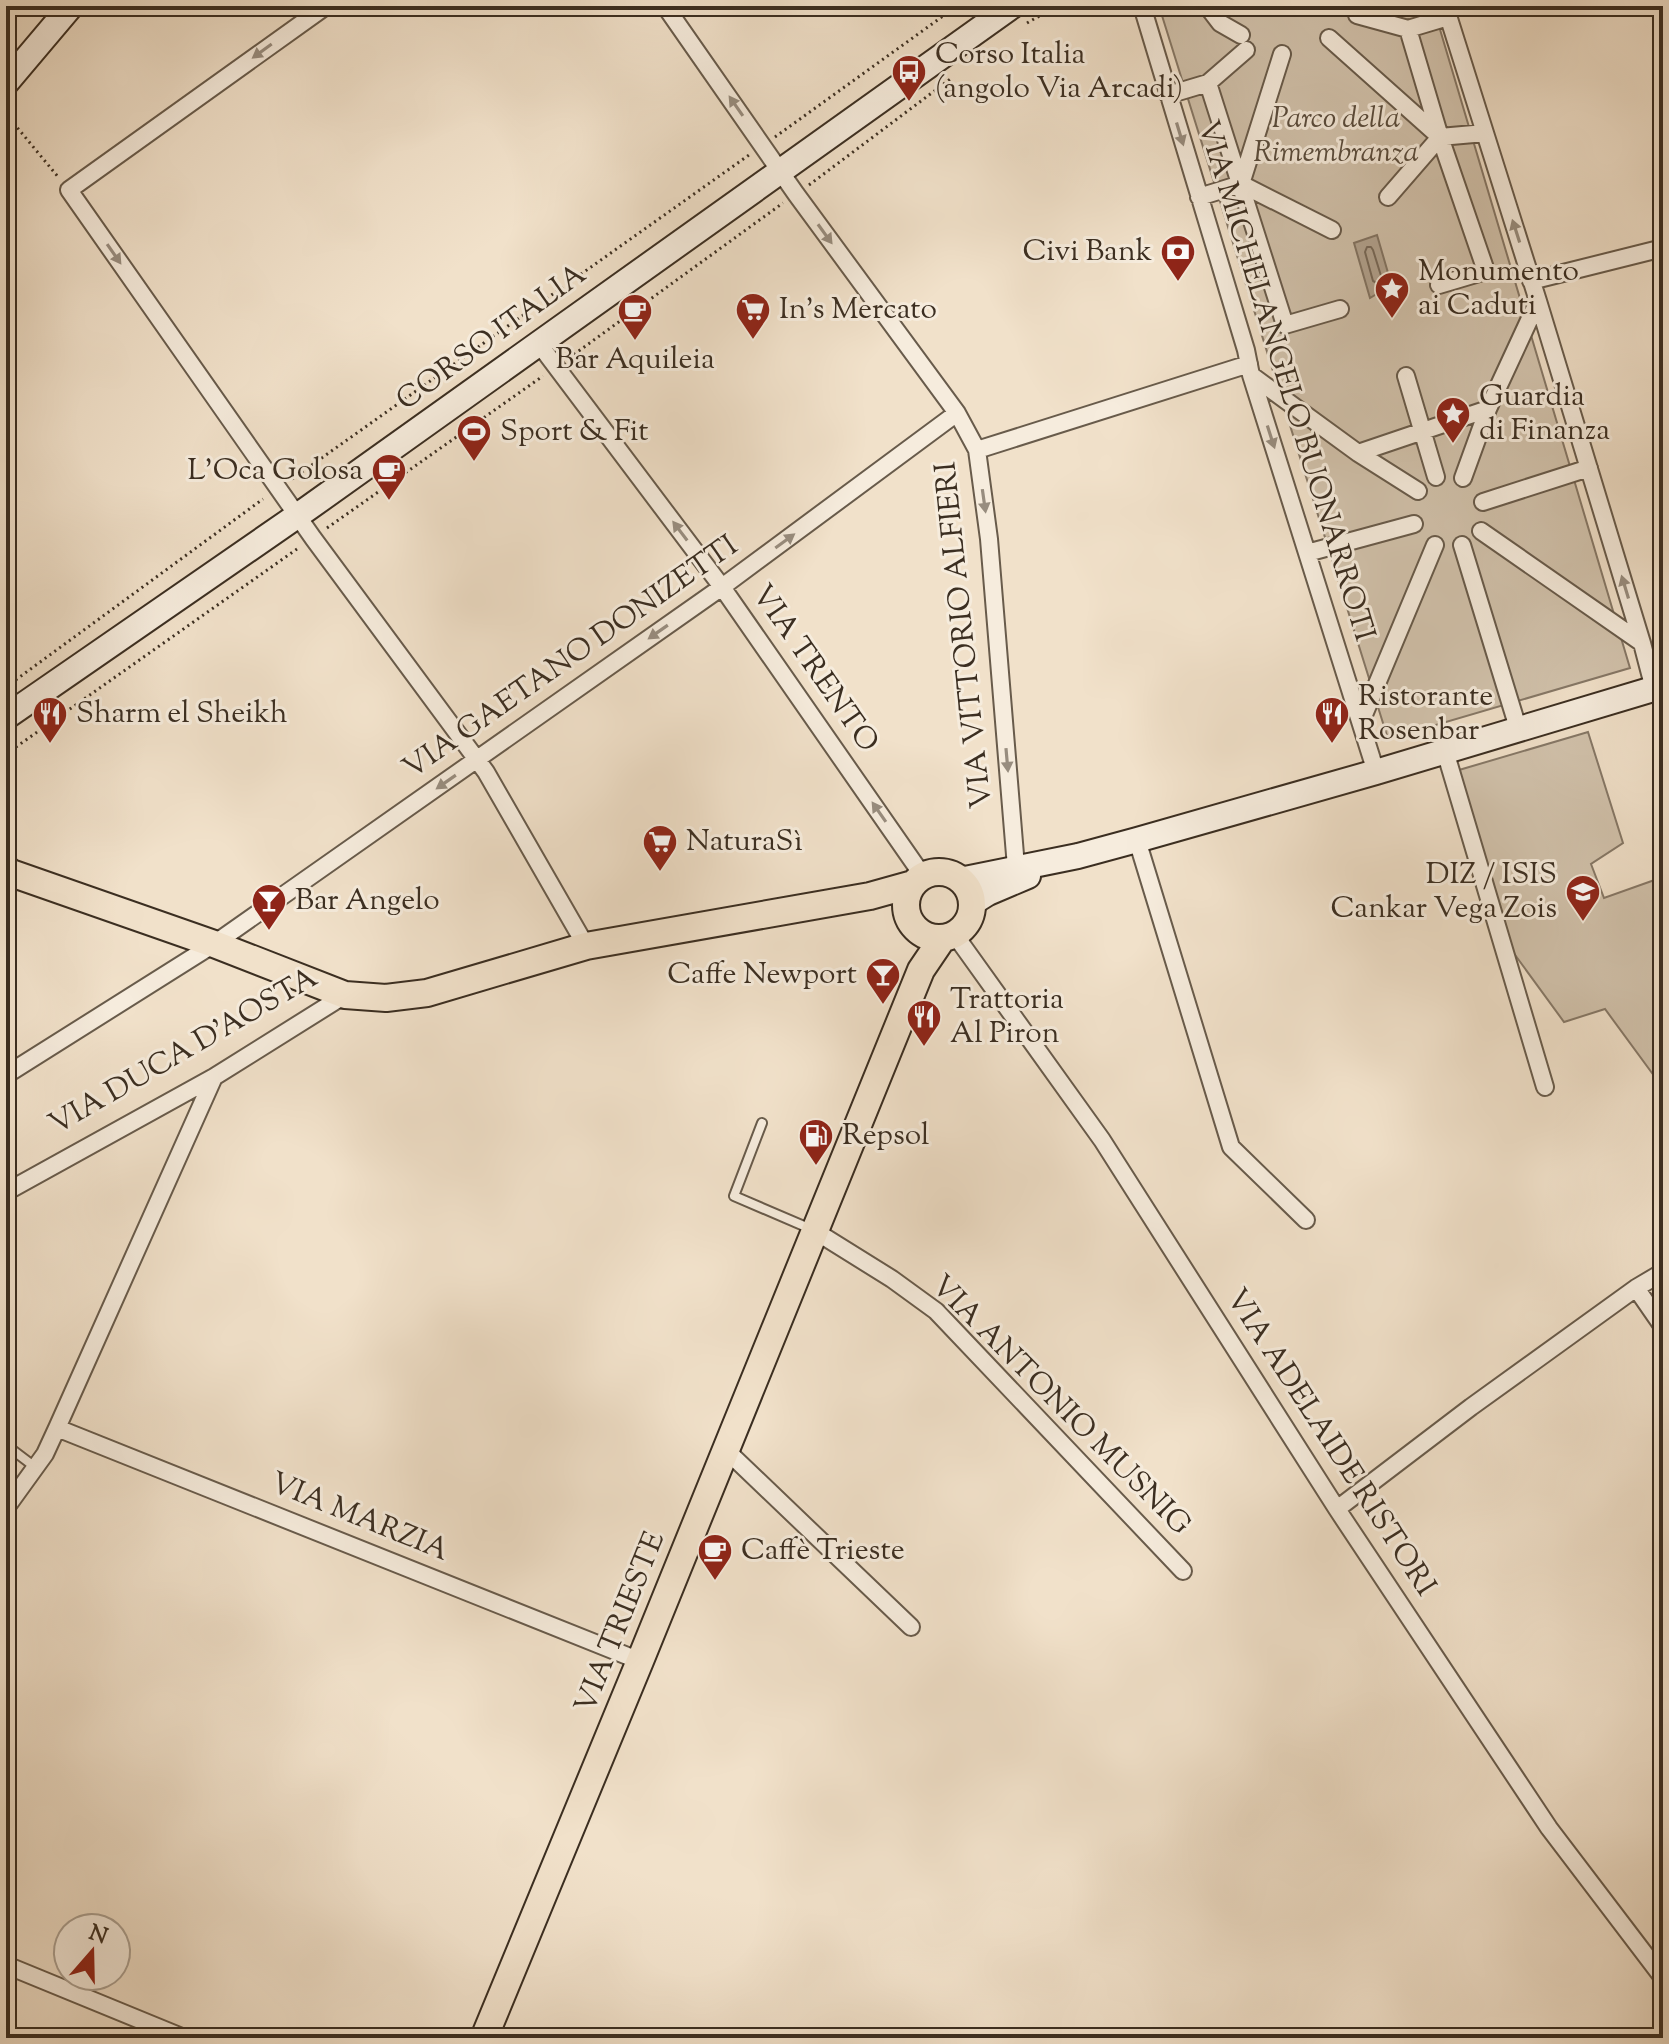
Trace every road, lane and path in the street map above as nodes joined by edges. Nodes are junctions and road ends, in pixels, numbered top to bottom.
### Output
1 (71, 6) edge
2 (326, 6) edge
3 (665, 6) edge
4 (957, 6) edge
5 (1057, 6) edge
6 (1142, 6) edge
7 (1207, 6) edge
8 (1446, 12) edge
9 (1007, 13) edge
10 (1357, 15) dead end
11 (1408, 29) junction
12 (1329, 38) dead end
13 (1282, 54) dead end
14 (954, 76) dead end
15 (6, 83) edge
16 (1208, 83) junction
17 (1168, 95) junction
18 (6, 114) edge
19 (1485, 133) junction
20 (776, 136) dead end
21 (1440, 137) junction
22 (748, 156) dead end
23 (781, 170) junction
24 (1241, 184) junction
25 (806, 186) dead end
26 (69, 190) junction
27 (1199, 197) junction
28 (1388, 197) dead end
29 (781, 205) dead end
30 (1332, 230) dead end
31 (1663, 248) edge
32 (1531, 281) junction
33 (1439, 285) dead end
34 (1538, 301) junction
35 (1340, 309) dead end
36 (539, 344) junction
37 (569, 357) dead end
38 (1250, 369) junction
39 (1406, 376) dead end
40 (537, 380) dead end
41 (1488, 409) junction
42 (957, 413) junction
43 (1422, 430) junction
44 (977, 450) junction
45 (1358, 453) junction
46 (1589, 468) junction
47 (1436, 477) dead end
48 (1463, 478) dead end
49 (286, 483) dead end
50 (1418, 491) dead end
51 (259, 502) dead end
52 (1483, 502) dead end
53 (298, 515) junction
54 (1414, 524) dead end
55 (323, 531) dead end
56 (1481, 531) dead end
57 (1435, 545) dead end
58 (1462, 545) dead end
59 (295, 551) dead end
60 (1307, 553) junction
61 (722, 587) junction
62 (1642, 643) junction
63 (6, 687) edge
64 (1658, 687) edge
65 (6, 717) edge
66 (1361, 722) junction
67 (1518, 728) junction
68 (1445, 751) junction
69 (6, 754) edge
70 (477, 760) junction
71 (1376, 772) junction
72 (1137, 840) junction
73 (1078, 856) junction
74 (1016, 867) junction
75 (8, 872) edge
76 (914, 888) junction
77 (966, 891) junction
78 (940, 936) junction
79 (214, 944) junction
80 (586, 946) junction
81 (345, 995) junction
82 (6, 1075) edge
83 (214, 1077) junction
84 (1545, 1087) dead end
85 (762, 1123) dead end
86 (6, 1192) edge
87 (1306, 1220) dead end
88 (815, 1231) junction
89 (1663, 1272) edge
90 (1636, 1288) junction
91 (1663, 1327) edge
92 (57, 1428) junction
93 (6, 1445) edge
94 (726, 1450) junction
95 (36, 1467) junction
96 (6, 1508) edge
97 (1337, 1509) junction
98 (1183, 1571) dead end
99 (911, 1627) dead end
100 (640, 1661) junction
101 (6, 1965) edge
102 (1663, 1978) edge
103 (184, 2038) edge
104 (484, 2038) edge

1 - 15 main road
2 -> 26 street
23 -> 3 street, VIA VITTORIO ALFIERI
4 - 20 path
5 - 9 path
6 - 17 street, VIA MICHELANGELO BUONARROTI
7 - 16 street
8 - 11 street
8 - 19 street
9 - 23 main road, CORSO ITALIA
10 - 11 street
11 - 21 street
12 - 21 street
13 - 24 street
14 - 25 path
16 - 17 street
16 - 24 street
17 -> 27 street, VIA MICHELANGELO BUONARROTI
18 - 26 path
19 - 21 street
32 -> 19 street
21 - 28 street
21 - 33 street
22 - 49 path, CORSO ITALIA
23 - 36 main road, CORSO ITALIA
23 -> 42 street, VIA VITTORIO ALFIERI
24 - 27 street
24 - 30 street
24 - 35 street
26 -> 53 street
27 - 38 street, VIA MICHELANGELO BUONARROTI
29 - 37 path, CORSO ITALIA
31 - 32 street
32 - 34 street
34 - 41 street
34 - 46 street
36 - 53 main road, CORSO ITALIA
61 -> 36 street, VIA TRENTO
38 - 44 street
38 - 45 street
38 -> 60 street, VIA MICHELANGELO BUONARROTI
39 - 43 street
40 - 55 path, CORSO ITALIA
41 - 43 street
41 - 48 street
42 - 44 street, VIA VITTORIO ALFIERI
61 -> 42 street, VIA GAETANO DONIZETTI
43 - 45 street
43 - 47 street
44 -> 74 street, VIA VITTORIO ALFIERI
45 - 50 street
46 - 52 street
62 -> 46 street
51 - 63 path
53 - 65 main road, CORSO ITALIA
53 - 70 street
54 - 60 street
56 - 62 street
57 - 66 street
58 - 67 street
59 - 69 path
60 - 66 street, VIA MICHELANGELO BUONARROTI
61 -> 70 street, VIA GAETANO DONIZETTI
76 -> 61 street, VIA TRENTO
62 - 64 street
64 - 67 main road, VIA DUCA D'AOSTA
66 - 71 street, VIA MICHELANGELO BUONARROTI
67 - 68 main road, VIA DUCA D'AOSTA
68 - 71 main road, VIA DUCA D'AOSTA
68 - 84 street
70 -> 79 street, VIA GAETANO DONIZETTI
70 - 80 street
71 - 72 main road, VIA DUCA D'AOSTA
72 - 73 main road, VIA DUCA D'AOSTA
72 - 87 street
73 - 74 main road, VIA DUCA D'AOSTA
73 - 77 main road, VIA DUCA D'AOSTA
74 - 77 main road, VIA DUCA D'AOSTA
75 - 79 main road
76 - 77 main road, VIA DUCA D'AOSTA
76 - 78 main road
76 - 80 main road, VIA DUCA D'AOSTA
77 - 78 main road
78 - 88 main road, VIA TRIESTE
78 - 97 street, VIA ADELAIDE RISTORI
79 - 81 main road
79 - 82 street, VIA GAETANO DONIZETTI
80 - 81 main road, VIA DUCA D'AOSTA
81 - 83 street, VIA DUCA D'AOSTA
83 - 86 street, VIA DUCA D'AOSTA
83 - 92 street
85 - 88 lane
88 - 94 main road, VIA TRIESTE
88 - 98 street, VIA ANTONIO MUSNIG
89 - 90 street
90 - 91 street
90 - 97 street
92 - 95 street
92 - 100 street, VIA MARZIA
93 - 95 lane
94 - 99 street
94 - 100 main road, VIA TRIESTE
95 - 96 street
97 - 102 street, VIA ADELAIDE RISTORI
100 - 104 main road, VIA TRIESTE
101 - 103 street

